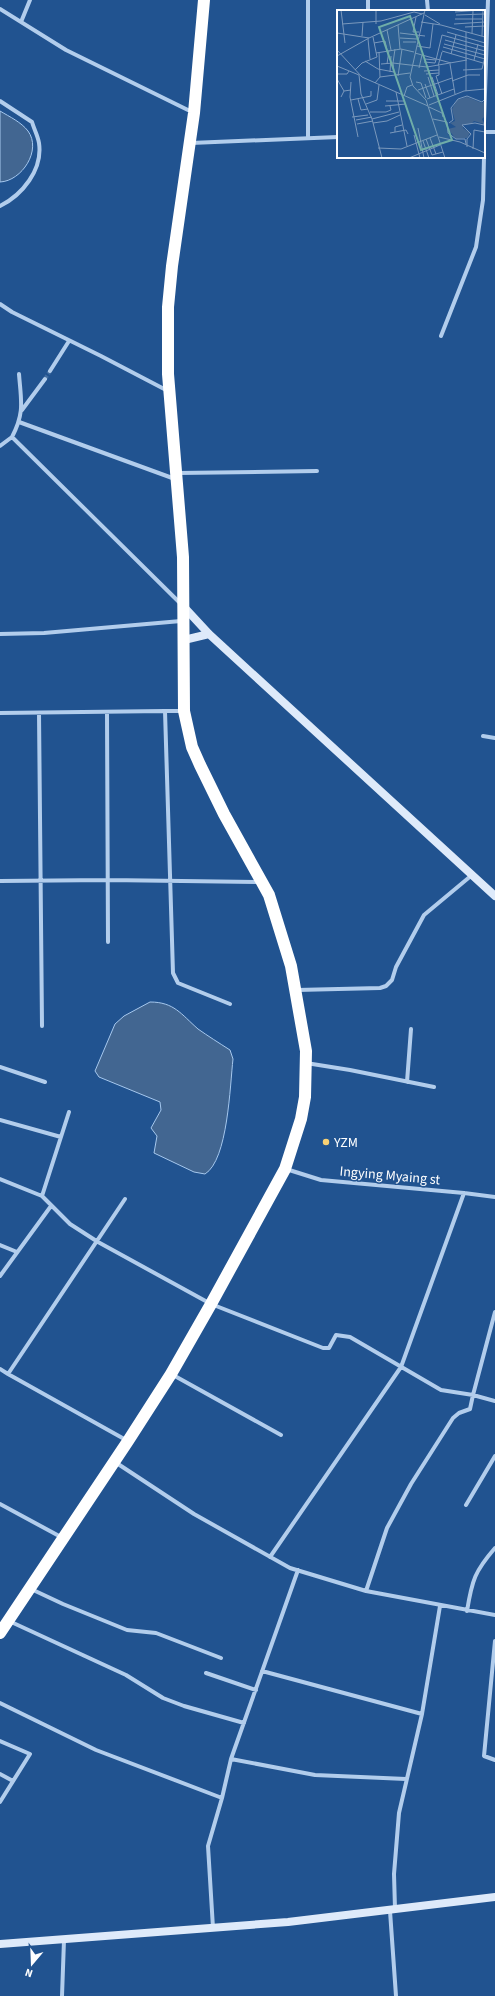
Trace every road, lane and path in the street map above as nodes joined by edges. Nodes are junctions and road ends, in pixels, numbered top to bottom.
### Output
1 (30, 0) edge
2 (204, 0) edge
3 (308, 0) edge
4 (427, 0) edge
5 (488, 0) edge
6 (0, 9) edge
7 (428, 10) edge
8 (21, 22) junction
9 (485, 92) edge
10 (0, 101) edge
11 (194, 113) junction
12 (337, 136) edge
13 (308, 138) junction
14 (189, 143) junction
15 (484, 158) edge
16 (0, 206) edge
17 (0, 304) edge
18 (441, 336) dead end
19 (69, 342) junction
20 (50, 371) tunnel mouth
21 (19, 374) dead end
22 (45, 379) tunnel mouth
23 (170, 392) junction
24 (22, 410) junction
25 (19, 422) junction
26 (12, 437) junction
27 (0, 446) edge
28 (317, 471) dead end
29 (177, 477) junction
30 (184, 607) junction
31 (184, 620) junction
32 (0, 634) edge
33 (209, 634) junction
34 (184, 640) junction
35 (166, 711) junction
36 (184, 711) junction
37 (107, 712) junction
38 (0, 713) edge
39 (39, 713) junction
40 (483, 736) dead end
41 (495, 738) edge
42 (473, 875) junction
43 (108, 880) junction
44 (170, 880) junction
45 (0, 881) edge
46 (41, 881) junction
47 (262, 882) junction
48 (495, 896) edge
49 (108, 942) dead end
50 (295, 990) junction
51 (230, 1004) dead end
52 (42, 1026) dead end
53 (411, 1029) dead end
54 (306, 1064) junction
55 (0, 1067) edge
56 (45, 1082) dead end
57 (408, 1082) junction
58 (434, 1087) dead end
59 (69, 1112) dead end
60 (0, 1120) edge
61 (61, 1137) junction
62 (285, 1169) junction
63 (0, 1179) edge
64 (464, 1192) junction
65 (42, 1196) junction
66 (495, 1197) edge
67 (125, 1200) dead end
68 (52, 1206) junction
69 (98, 1242) junction
70 (0, 1245) edge
71 (17, 1252) junction
72 (0, 1276) edge
73 (212, 1304) junction
74 (495, 1312) edge
75 (401, 1367) junction
76 (0, 1369) edge
77 (8, 1374) junction
78 (171, 1374) junction
79 (473, 1395) junction
80 (495, 1401) edge
81 (281, 1435) dead end
82 (128, 1441) junction
83 (495, 1456) edge
84 (114, 1462) junction
85 (0, 1504) edge
86 (466, 1505) dead end
87 (63, 1538) junction
88 (495, 1548) edge
89 (270, 1557) junction
90 (298, 1570) junction
91 (29, 1588) junction
92 (366, 1591) junction
93 (440, 1606) junction
94 (467, 1611) junction
95 (495, 1615) edge
96 (8, 1620) junction
97 (0, 1633) edge
98 (495, 1641) edge
99 (221, 1658) dead end
100 (262, 1671) junction
101 (206, 1673) dead end
102 (256, 1690) junction
103 (0, 1703) edge
104 (422, 1714) junction
105 (244, 1723) junction
106 (0, 1741) edge
107 (231, 1759) junction
108 (495, 1760) edge
109 (0, 1774) edge
110 (406, 1778) junction
111 (14, 1781) junction
112 (222, 1798) junction
113 (0, 1802) edge
114 (495, 1897) edge
115 (393, 1911) junction
116 (213, 1928) junction
117 (64, 1940) junction
118 (0, 1944) edge
119 (62, 1996) edge
120 (396, 1996) edge

1 - 8 street
2 - 11 highway
3 - 13 street
4 - 7 street
5 - 9 street
6 - 8 street
8 - 11 street
10 - 16 street
11 - 14 highway
12 - 13 street
13 - 14 street
14 - 23 highway
15 - 18 street
17 - 19 street
19 - 20 street
19 - 23 street
21 - 24 street
22 - 24 street
23 - 29 highway
24 - 25 street
25 - 26 street
25 - 29 street
26 - 27 street
26 - 30 street
28 - 29 street
29 - 30 highway
30 - 31 highway
30 - 33 main road
31 - 32 street
31 - 34 highway
33 - 34 main road
33 - 42 main road
34 - 36 highway
35 - 36 street
35 - 37 street
35 - 44 street
36 - 47 highway
37 - 39 street
37 - 43 street
38 - 39 street
39 - 46 street
40 - 41 street
42 - 48 main road
42 - 50 street
43 - 44 street
43 - 46 street
43 - 49 street
44 - 47 street
44 - 51 street
45 - 46 street
46 - 52 street
47 - 50 highway
50 - 54 highway
53 - 57 street
54 - 57 street
54 - 62 highway
55 - 56 street
57 - 58 street
59 - 61 street
60 - 61 street
61 - 65 street
62 - 64 street, Ingying Myaing st
62 - 73 highway
63 - 65 street
64 - 66 street, Ingying Myaing st
64 - 75 street
65 - 68 street
67 - 69 street
68 - 69 street
68 - 71 street
69 - 73 street
69 - 77 street
70 - 71 street
71 - 72 street
73 - 75 street
73 - 78 highway
74 - 79 street
75 - 79 street
75 - 89 street
76 - 77 street
77 - 82 street
78 - 81 street
78 - 82 highway
79 - 80 street
79 - 92 street
82 - 84 highway
83 - 86 street
84 - 87 highway
84 - 89 street
85 - 87 street
87 - 91 highway
88 - 94 street
89 - 90 street
90 - 92 street
90 - 100 street
91 - 96 highway
91 - 99 street
92 - 93 street
93 - 94 street
93 - 104 street
94 - 95 street
96 - 97 highway
96 - 105 street
98 - 108 street
100 - 102 street
100 - 104 street
101 - 102 street
102 - 105 street
103 - 112 street
104 - 110 street
105 - 107 street
106 - 111 street
107 - 110 street
107 - 112 street
109 - 111 street
110 - 115 street
111 - 113 street
112 - 116 street
114 - 115 main road
115 - 116 main road
115 - 120 street
116 - 117 main road
117 - 118 main road
117 - 119 street

